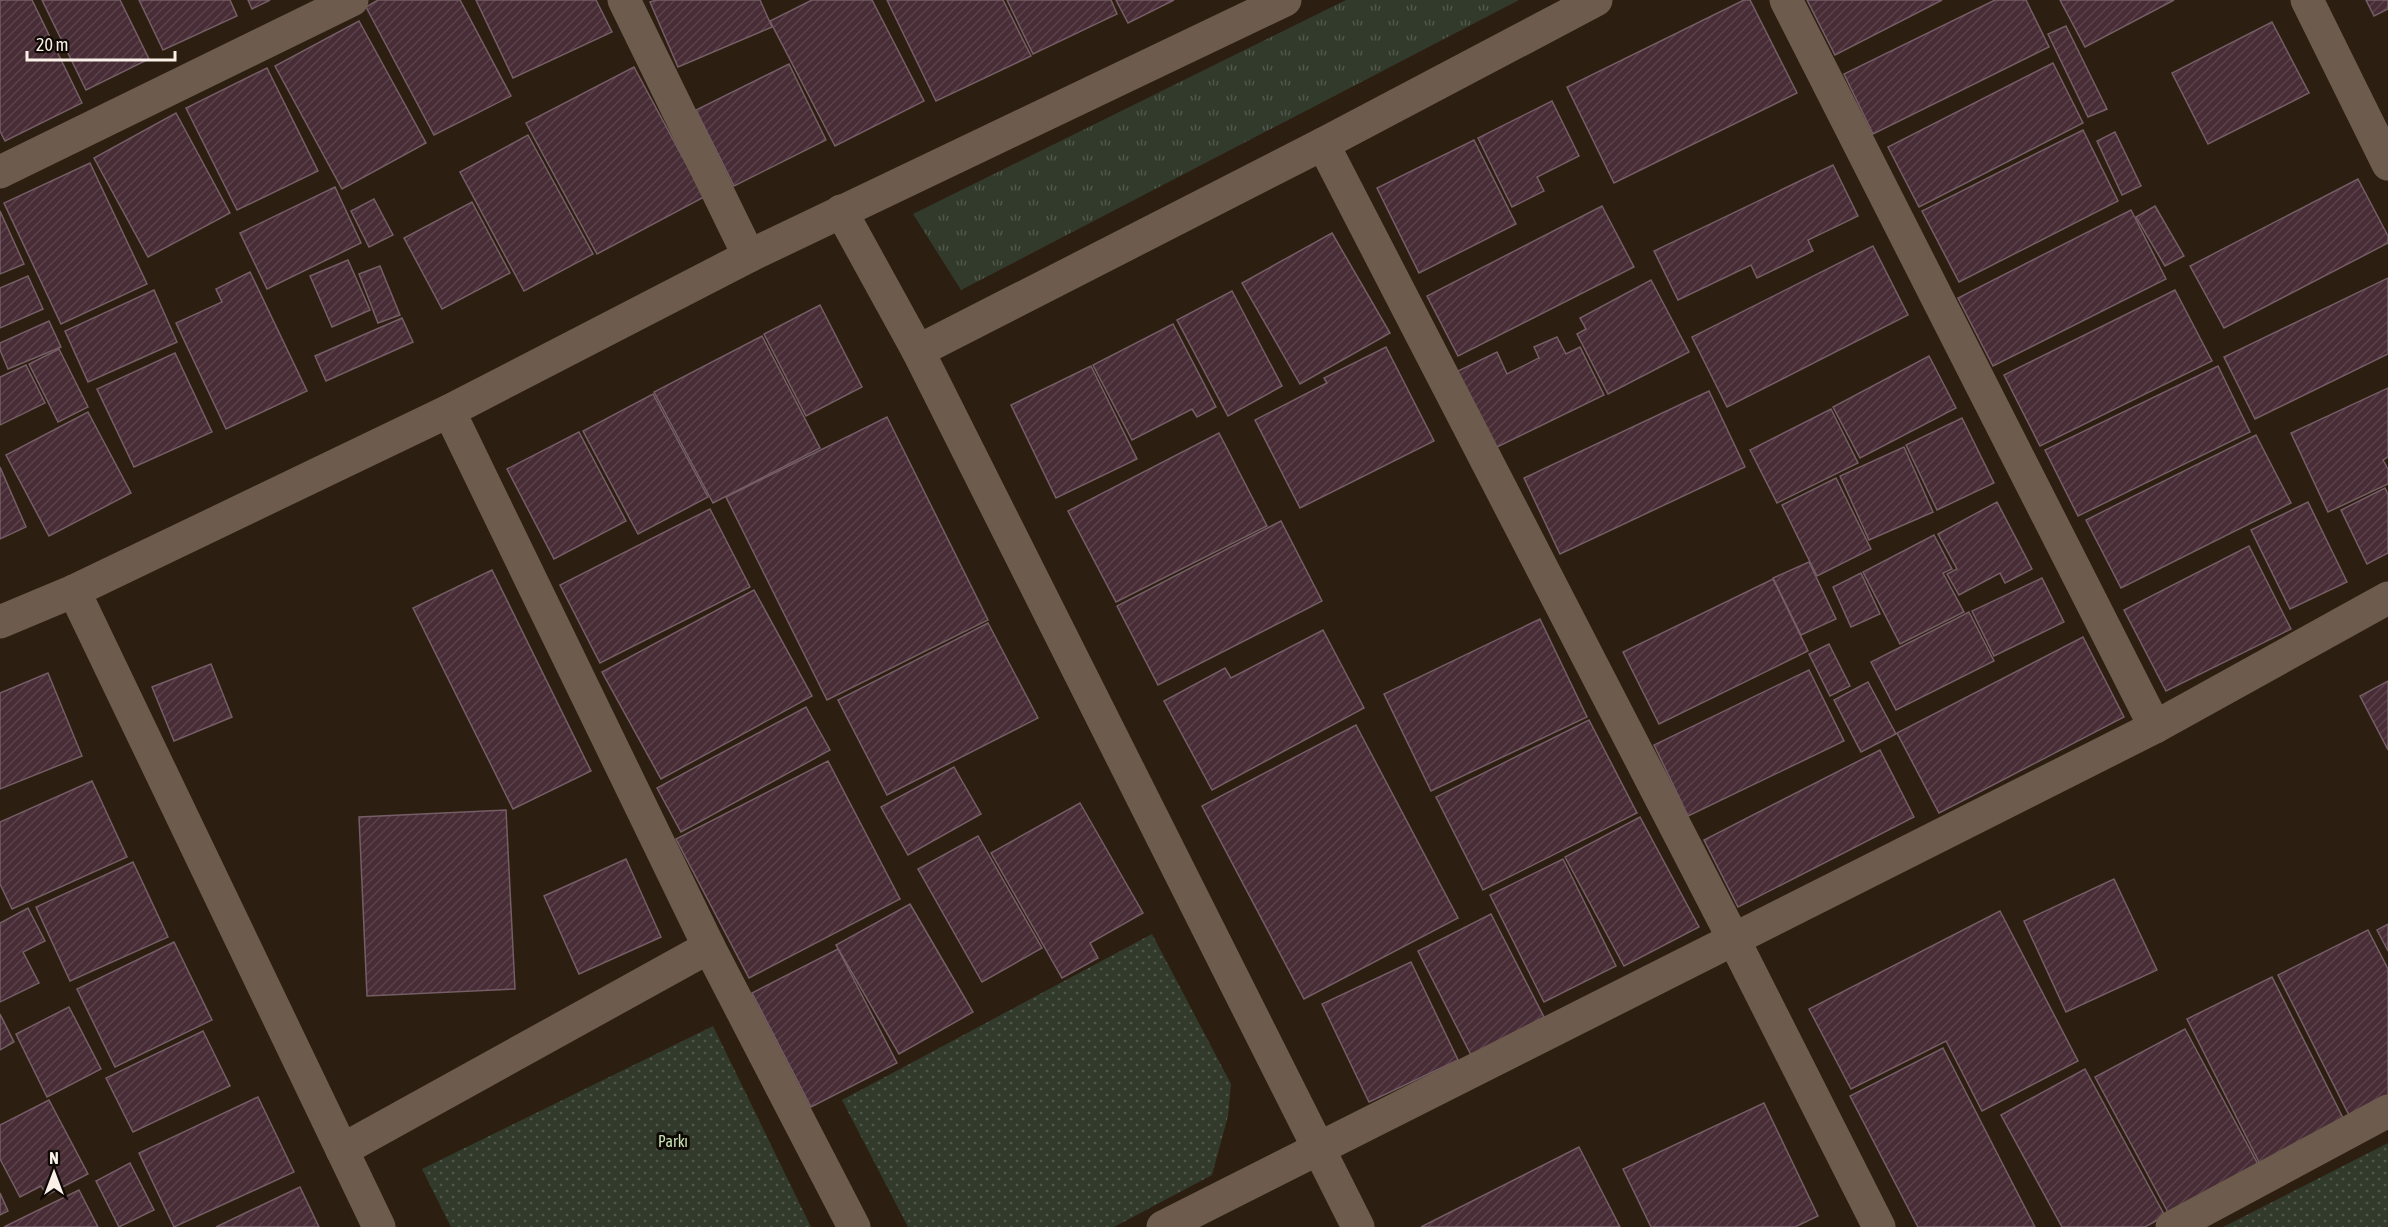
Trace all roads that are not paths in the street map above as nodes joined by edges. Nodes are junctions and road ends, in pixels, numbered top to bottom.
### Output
1 (352, 0) edge
2 (624, 0) edge
3 (1285, 0) edge
4 (1596, 0) edge
5 (1786, 0) edge
6 (2307, 0) edge
7 (1323, 144) junction
8 (2388, 164) edge
9 (0, 172) edge
10 (841, 211) junction
11 (748, 256) junction
12 (918, 351) junction
13 (449, 411) junction
14 (74, 591) junction
15 (2388, 597) edge
16 (0, 622) edge
17 (2156, 727) junction
18 (1732, 938) junction
19 (709, 947) junction
20 (2388, 1111) edge
21 (1317, 1148) junction
22 (342, 1150) junction
23 (379, 1227) edge
24 (854, 1227) edge
25 (1163, 1227) edge
26 (1358, 1227) edge
27 (1879, 1227) edge
28 (2172, 1227) edge

1 - 9 street
2 - 11 street
3 - 10 street
4 - 7 street
5 - 17 street
6 - 8 street
7 - 12 street
7 - 18 street
10 - 11 street
10 - 12 street
11 - 13 street
12 - 21 street
13 - 14 street
13 - 19 street
14 - 16 street
14 - 22 street
15 - 17 street
17 - 18 street
18 - 21 street
18 - 27 street
19 - 22 street
19 - 24 street
20 - 28 street
21 - 25 street
21 - 26 street
22 - 23 street

